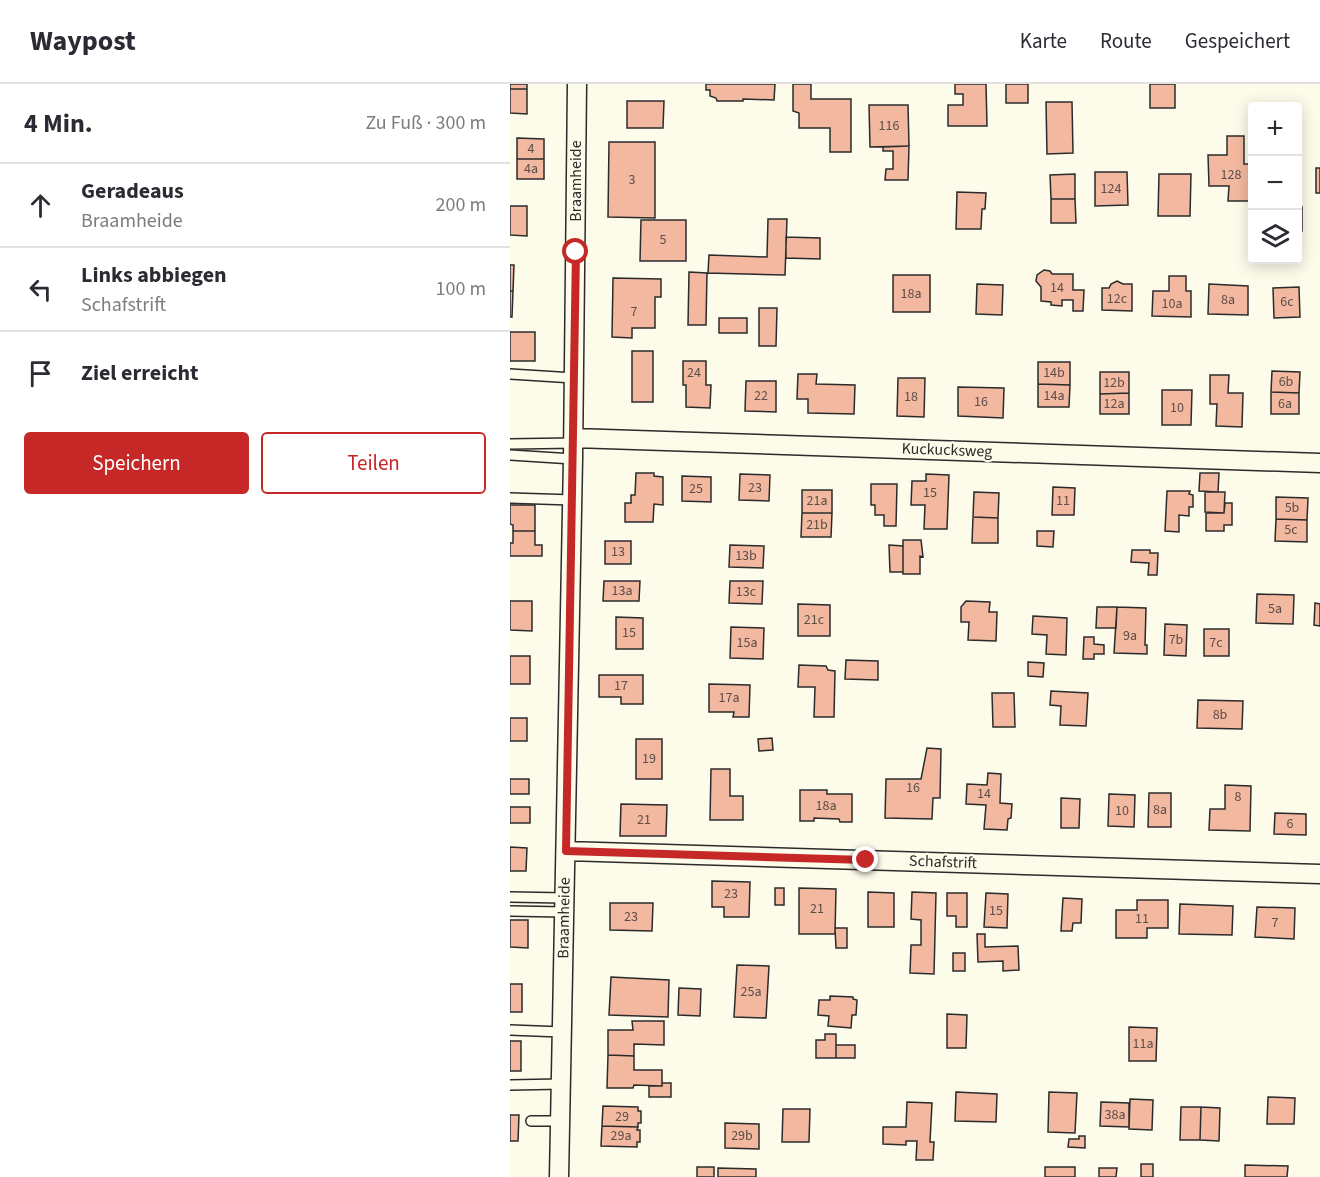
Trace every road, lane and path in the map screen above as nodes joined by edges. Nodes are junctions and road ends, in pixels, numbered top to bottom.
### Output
1 (577, 84) edge
2 (510, 374) edge
3 (574, 378) junction
4 (510, 444) edge
5 (574, 447) junction
6 (510, 455) edge
7 (1320, 463) edge
8 (510, 498) edge
9 (573, 500) junction
10 (566, 851) junction
11 (1320, 874) edge
12 (510, 897) edge
13 (564, 905) junction
14 (510, 911) edge
15 (510, 1030) edge
16 (562, 1032) junction
17 (561, 1084) junction
18 (510, 1085) edge
19 (531, 1121) dead end
20 (560, 1121) junction
21 (559, 1177) edge

1 - 3 street, Braamheide
2 - 3 lane
3 - 5 street, Braamheide
4 - 5 lane
5 - 6 lane
5 - 7 street, Kuckucksweg
5 - 9 street, Braamheide
8 - 9 lane
9 - 10 street, Braamheide
10 - 11 street, Schafstrift
10 - 13 street, Braamheide
12 - 13 lane
13 - 14 lane
13 - 16 street, Braamheide
15 - 16 lane
16 - 17 street, Braamheide
17 - 18 lane
17 - 20 street, Braamheide
19 - 20 lane
20 - 21 street, Braamheide

